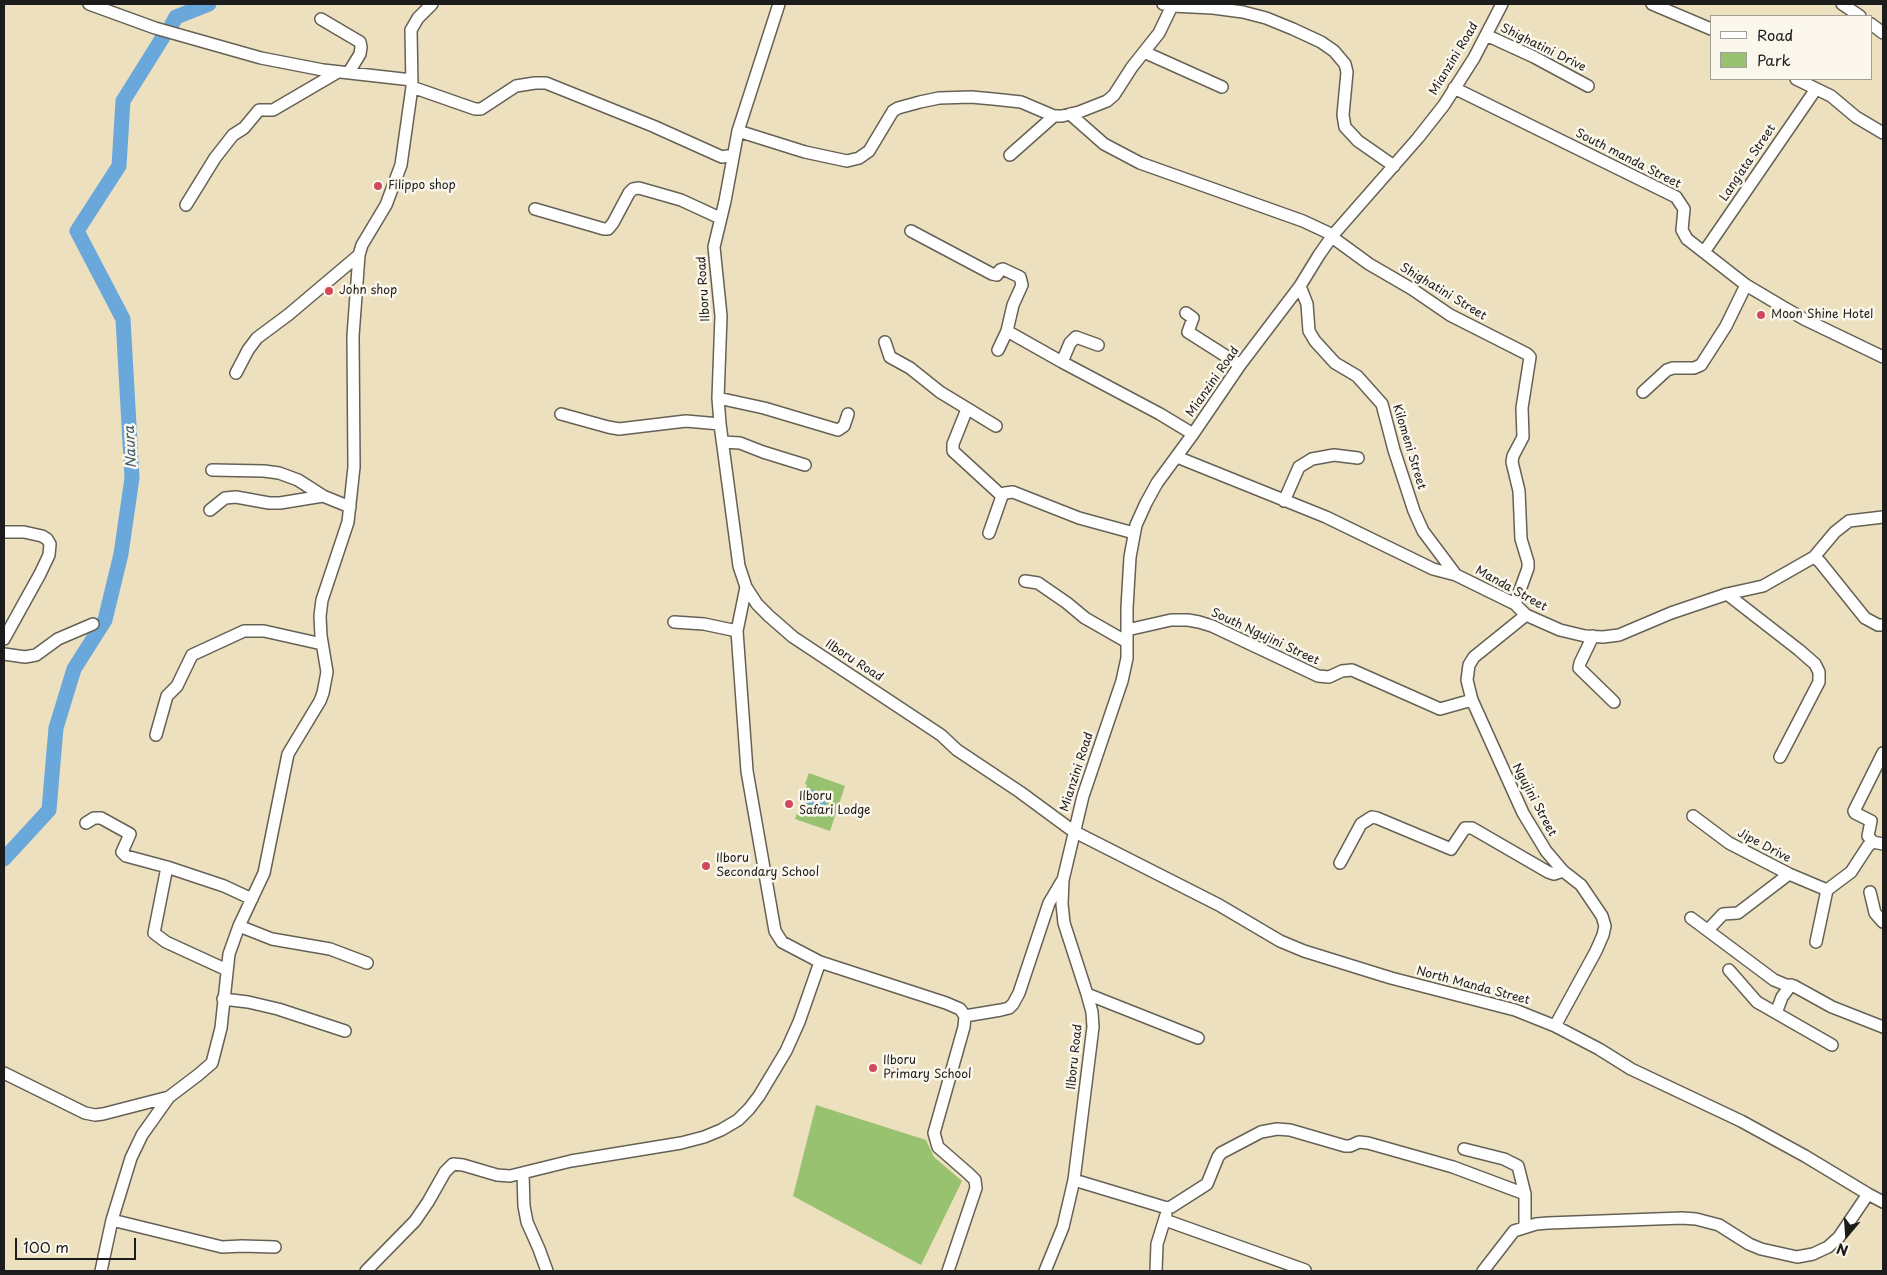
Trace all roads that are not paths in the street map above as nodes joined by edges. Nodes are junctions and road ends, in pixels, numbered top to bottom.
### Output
1 (90, 4) edge
2 (432, 4) edge
3 (779, 4) edge
4 (1502, 4) edge
5 (1652, 4) edge
6 (1842, 4) edge
7 (1168, 5) edge
8 (1858, 15) edge
9 (321, 19) dead end
10 (1872, 25) edge
11 (1710, 30) edge
12 (1883, 33) edge
13 (1486, 35) junction
14 (1144, 52) junction
15 (344, 72) junction
16 (1798, 80) edge
17 (412, 84) junction
18 (1588, 86) dead end
19 (1222, 87) dead end
20 (1454, 88) junction
21 (1816, 89) junction
22 (1070, 114) junction
23 (1054, 116) junction
24 (738, 131) junction
25 (1883, 133) edge
26 (733, 155) junction
27 (1010, 155) dead end
28 (1394, 166) junction
29 (186, 205) dead end
30 (535, 209) dead end
31 (720, 218) junction
32 (910, 231) dead end
33 (1332, 236) junction
34 (1704, 252) junction
35 (359, 255) junction
36 (1746, 285) junction
37 (1300, 286) junction
38 (1186, 312) dead end
39 (1007, 331) junction
40 (886, 342) dead end
41 (1098, 345) dead end
42 (998, 350) dead end
43 (1883, 357) edge
44 (1062, 362) junction
45 (1240, 365) junction
46 (236, 373) dead end
47 (1643, 392) dead end
48 (718, 398) junction
49 (967, 409) junction
50 (561, 414) dead end
51 (848, 414) dead end
52 (720, 424) junction
53 (996, 426) dead end
54 (1193, 434) junction
55 (723, 442) junction
56 (1177, 457) junction
57 (1358, 458) dead end
58 (805, 465) dead end
59 (212, 470) dead end
60 (323, 496) junction
61 (1002, 496) junction
62 (1284, 501) junction
63 (350, 507) junction
64 (210, 510) dead end
65 (1883, 517) edge
66 (4, 532) edge
67 (989, 533) dead end
68 (1134, 533) junction
69 (1814, 557) junction
70 (1456, 575) junction
71 (1026, 581) dead end
72 (746, 587) junction
73 (1727, 594) junction
74 (1515, 604) junction
75 (1526, 616) junction
76 (674, 622) dead end
77 (93, 624) dead end
78 (1883, 626) edge
79 (1127, 630) junction
80 (738, 631) junction
81 (1593, 636) junction
82 (4, 639) edge
83 (1128, 642) junction
84 (322, 644) junction
85 (4, 654) edge
86 (1472, 700) junction
87 (1614, 702) dead end
88 (156, 735) dead end
89 (1883, 753) edge
90 (1780, 757) dead end
91 (1693, 816) dead end
92 (86, 823) dead end
93 (1073, 830) junction
94 (1878, 843) edge
95 (1340, 864) dead end
96 (167, 867) junction
97 (1563, 871) junction
98 (1789, 874) junction
99 (1062, 880) junction
100 (1827, 890) junction
101 (1870, 892) dead end
102 (252, 899) junction
103 (1692, 918) dead end
104 (1883, 922) edge
105 (239, 926) junction
106 (1708, 930) junction
107 (1816, 942) dead end
108 (820, 962) junction
109 (367, 964) dead end
110 (227, 970) junction
111 (1729, 970) dead end
112 (1791, 985) junction
113 (1087, 994) junction
114 (223, 999) junction
115 (1776, 1013) junction
116 (965, 1016) junction
117 (1555, 1026) junction
118 (1883, 1027) edge
119 (345, 1031) dead end
120 (1198, 1038) dead end
121 (1832, 1045) dead end
122 (4, 1072) edge
123 (169, 1097) junction
124 (1464, 1149) dead end
125 (523, 1174) junction
126 (1074, 1180) junction
127 (1525, 1194) junction
128 (1868, 1194) junction
129 (1883, 1202) edge
130 (1167, 1208) junction
131 (112, 1220) junction
132 (1165, 1220) junction
133 (1525, 1227) junction
134 (275, 1247) dead end
135 (1305, 1270) dead end
136 (101, 1271) edge
137 (366, 1271) edge
138 (546, 1271) edge
139 (948, 1271) edge
140 (1045, 1271) edge
141 (1156, 1271) edge
142 (1483, 1271) edge

1 - 15 street
2 - 17 street
3 - 24 street, Ilboru Road
4 - 13 street, Mianzini Road
5 - 11 street
6 - 8 street
7 - 14 street
7 - 28 street
9 - 15 street
10 - 12 street
13 - 18 street, Shighatini Drive
13 - 20 street, Mianzini Road
14 - 19 street
14 - 22 street
15 - 17 street
15 - 29 street
16 - 21 street
17 - 26 street
17 - 35 street
20 - 28 street, Mianzini Road
20 - 34 street, South manda Street
21 - 25 street
21 - 34 street, Lang'ata Street
22 - 23 street
22 - 33 street
23 - 24 street
23 - 27 street
24 - 26 street, Ilboru Road
26 - 31 street, Ilboru Road
28 - 33 street, Mianzini Road
30 - 31 street
31 - 48 street, Ilboru Road
32 - 39 street
33 - 37 street, Mianzini Road
33 - 74 street, Shighatini Street
34 - 36 street, South manda Street
35 - 46 street
35 - 63 street
36 - 43 street, South manda Street
36 - 47 street
37 - 45 street, Mianzini Road
37 - 70 street, Kilomeni Street
38 - 45 street
39 - 42 street
39 - 44 street
40 - 49 street
41 - 44 street
44 - 54 street
45 - 54 street, Mianzini Road
48 - 51 street
48 - 52 street, Ilboru Road
49 - 53 street
49 - 61 street
50 - 52 street
52 - 55 street, Ilboru Road
54 - 56 street, Mianzini Road
55 - 58 street
55 - 72 street, Ilboru Road
56 - 62 street, Manda Street
56 - 68 street, Mianzini Road
57 - 62 street
59 - 60 street
60 - 63 street
60 - 64 street
61 - 67 street
61 - 68 street
62 - 70 street, Manda Street
63 - 84 street
65 - 69 street, Manda Street
66 - 82 street
68 - 79 street, Mianzini Road
69 - 73 street, Manda Street
69 - 78 street
70 - 74 street, Manda Street
71 - 83 street
72 - 80 street
72 - 93 street, Ilboru Road
73 - 81 street, Manda Street
73 - 90 street
74 - 75 street, Manda Street
75 - 81 street, Manda Street
75 - 86 street, Ngujini Street
76 - 80 street
77 - 85 street
79 - 83 street, Mianzini Road
79 - 86 street, South Ngujini Street
80 - 108 street
81 - 87 street
83 - 93 street, Mianzini Road
84 - 88 street
84 - 102 street
86 - 97 street, Ngujini Street
89 - 94 street
91 - 98 street, Jipe Drive
92 - 96 street
93 - 99 street, Ilboru Road
93 - 117 street, North Manda Street
94 - 100 street
95 - 97 street
96 - 102 street
96 - 110 street
97 - 117 street, Ngujini Street
98 - 100 street, Jipe Drive
98 - 106 street
99 - 113 street, Ilboru Road
99 - 116 street
100 - 107 street
101 - 104 street
102 - 105 street
103 - 106 street
105 - 109 street
105 - 110 street
106 - 112 street
108 - 116 street
108 - 125 street
110 - 114 street
111 - 115 street
112 - 115 street
112 - 118 street
113 - 120 street
113 - 126 street, Ilboru Road
114 - 119 street
114 - 123 street
115 - 121 street
116 - 139 street
117 - 128 street, North Manda Street
122 - 123 street
123 - 131 street
124 - 127 street
125 - 137 street
125 - 138 street
126 - 130 street
126 - 140 street, Ilboru Road
127 - 130 street
127 - 133 street
128 - 129 street, North Manda Street
128 - 133 street
130 - 132 street
131 - 134 street
131 - 136 street
132 - 135 street
132 - 141 street
133 - 142 street

